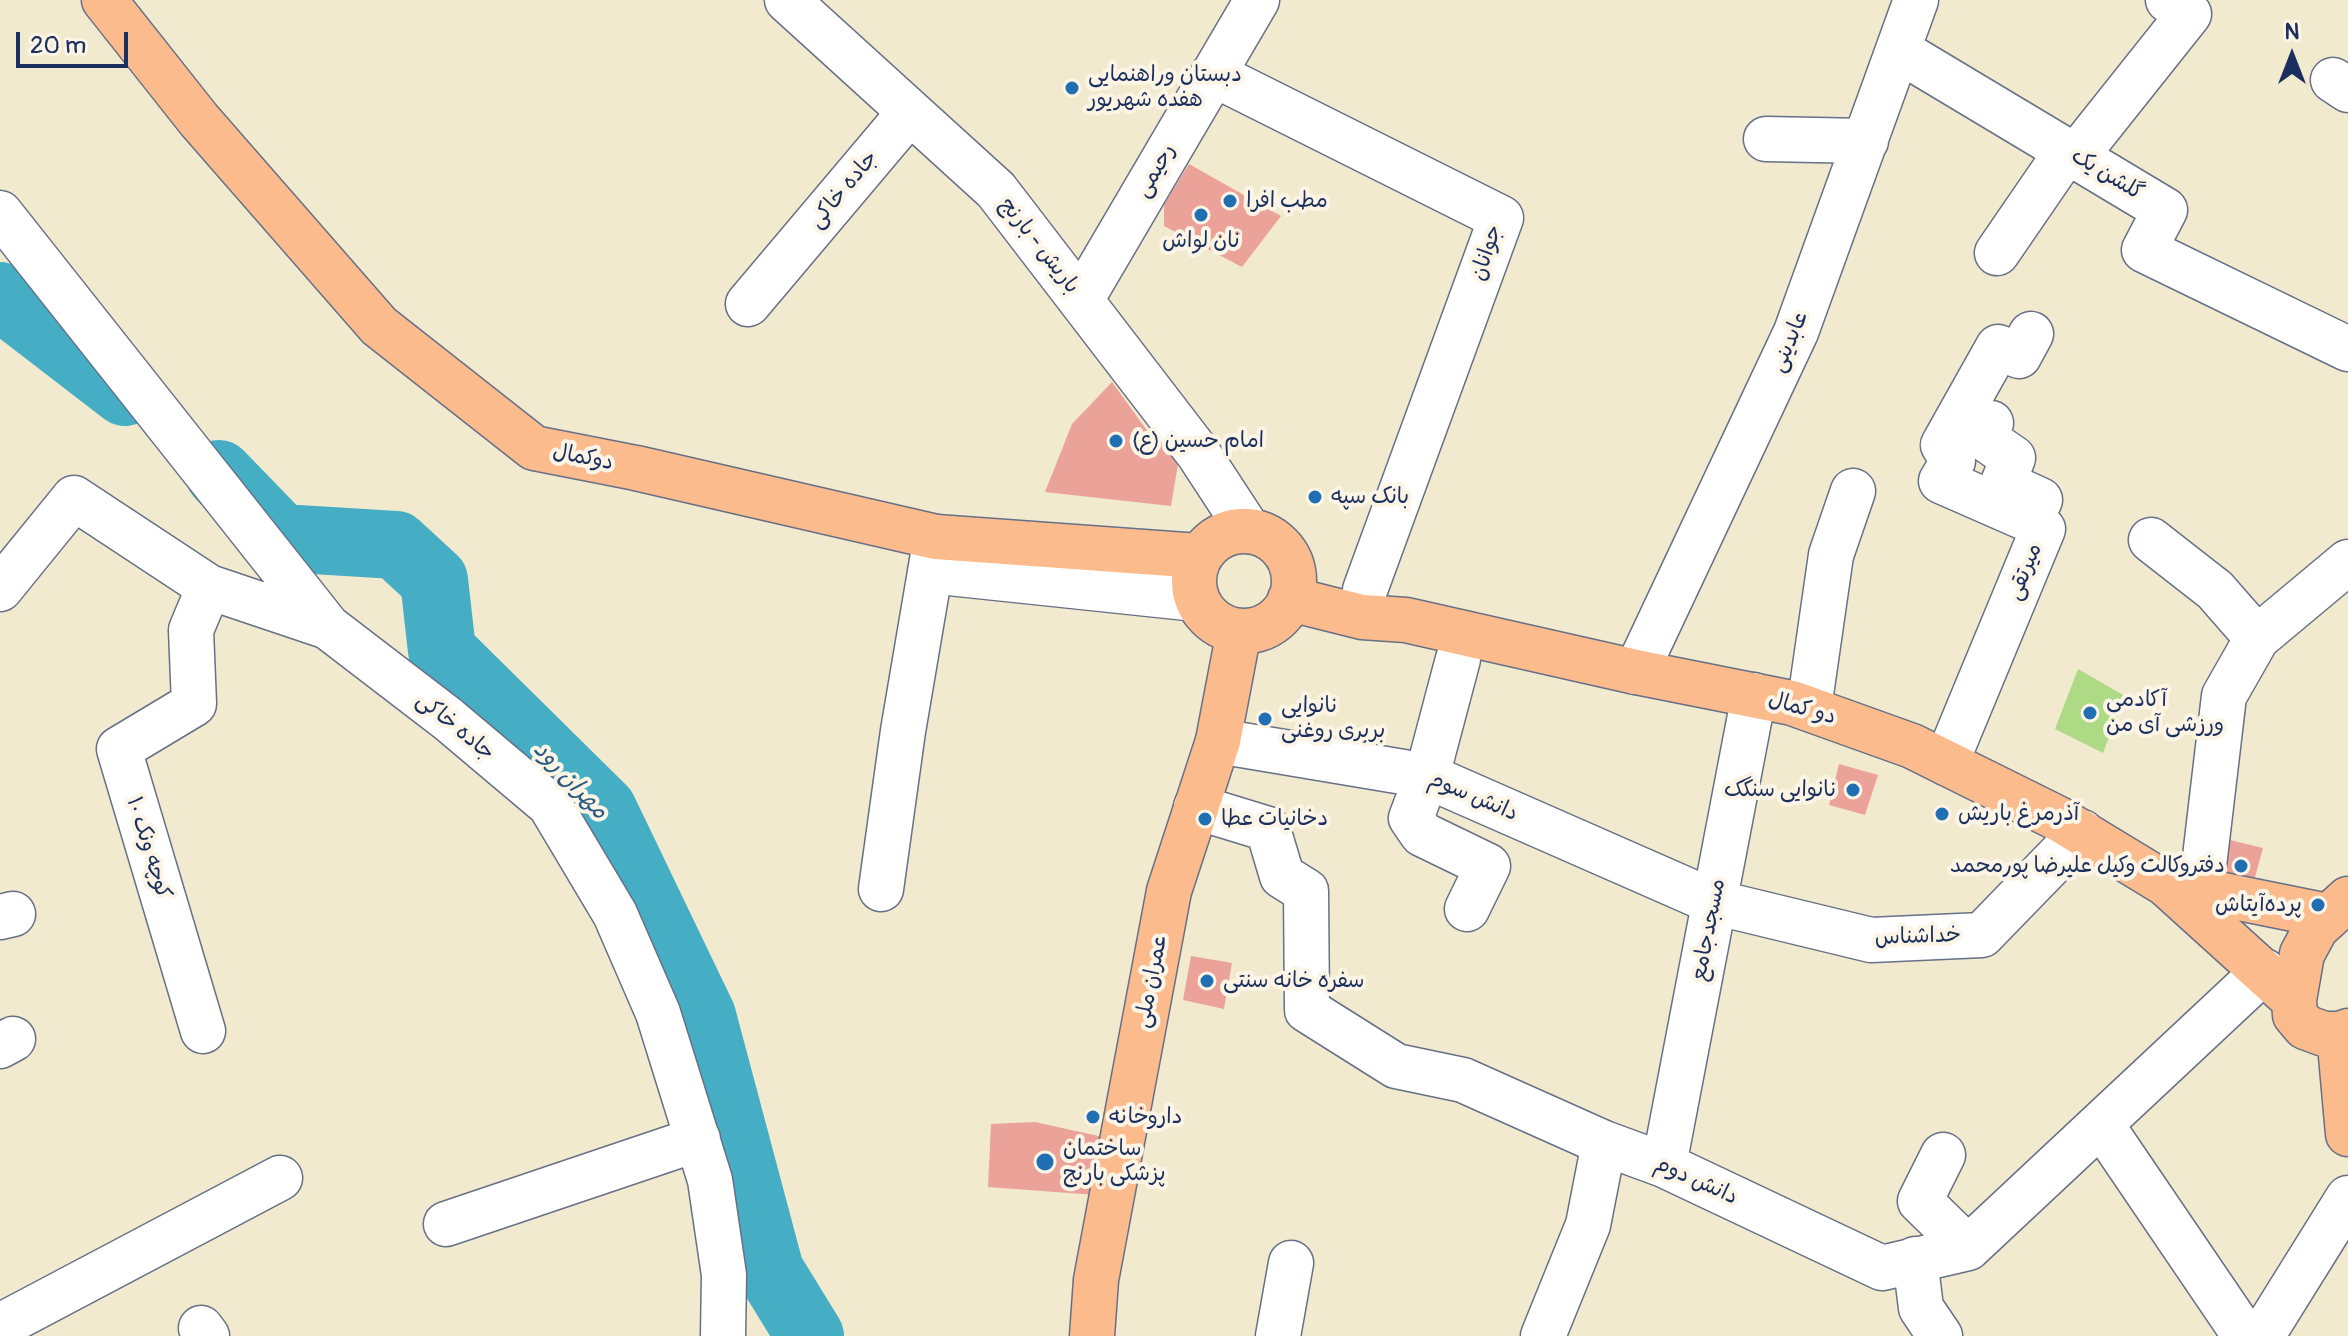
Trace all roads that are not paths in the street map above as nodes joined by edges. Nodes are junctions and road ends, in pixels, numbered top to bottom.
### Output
1 (104, 0) edge
2 (787, 0) edge
3 (1257, 0) edge
4 (1916, 0) edge
5 (2168, 0) edge
6 (1898, 50) junction
7 (1213, 74) junction
8 (910, 112) junction
9 (1766, 139) dead end
10 (1866, 141) junction
11 (2071, 154) junction
12 (0, 213) edge
13 (1997, 253) dead end
14 (1081, 300) junction
15 (748, 304) dead end
16 (2031, 334) dead end
17 (2348, 349) edge
18 (1991, 423) dead end
19 (1853, 491) dead end
20 (2030, 520) junction
21 (1249, 531) junction
22 (2151, 540) dead end
23 (933, 554) junction
24 (1199, 556) junction
25 (2348, 562) edge
26 (1292, 585) junction
27 (209, 587) junction
28 (0, 589) edge
29 (1365, 590) junction
30 (1196, 599) junction
31 (1406, 620) junction
32 (328, 627) junction
33 (1239, 631) junction
34 (2257, 638) junction
35 (1458, 659) dead end
36 (1636, 672) junction
37 (1754, 695) junction
38 (1809, 708) junction
39 (1218, 741) junction
40 (1946, 763) junction
41 (1427, 776) junction
42 (1196, 807) junction
43 (2082, 832) junction
44 (2184, 887) junction
45 (881, 889) dead end
46 (1714, 902) junction
47 (2338, 907) edge
48 (1467, 909) dead end
49 (2279, 985) junction
50 (203, 1031) dead end
51 (2343, 1032) edge
52 (2101, 1124) junction
53 (2348, 1134) edge
54 (698, 1139) junction
55 (1604, 1143) junction
56 (1943, 1155) dead end
57 (1664, 1165) junction
58 (280, 1178) dead end
59 (2348, 1198) edge
60 (446, 1224) dead end
61 (1968, 1248) junction
62 (1915, 1259) junction
63 (1291, 1263) dead end
64 (0, 1326) edge
65 (1101, 1335) edge
66 (723, 1336) edge
67 (1278, 1336) edge
68 (1543, 1336) edge
69 (1940, 1336) edge
70 (2245, 1336) edge
71 (2262, 1336) edge

1 - 23 main road, دوکمال
2 - 8 street, باریش - بارنج
3 - 7 street, رحیمی
4 - 6 street, عابدینی
5 - 11 street
6 - 10 street, عابدینی
6 - 11 street, گلشن یک
7 - 14 street, رحیمی
7 - 29 street, جوانان
8 - 14 street, باریش - بارنج
8 - 15 street, جاده خاکی
9 - 10 street
10 - 36 street, عابدینی
11 - 13 street
11 - 17 street, گلشن یک
12 - 32 street, جاده خاکی
14 - 21 street, باریش - بارنج
16 - 20 street
18 - 20 street, میرتقی
19 - 38 street
20 - 40 street, میرتقی
21 - 24 main road
21 - 26 main road
22 - 34 street
23 - 24 main road, دوکمال
23 - 30 street
23 - 45 street
24 - 30 main road
25 - 34 street
26 - 29 main road, دو کمال
26 - 31 main road, دو کمال
26 - 33 main road
27 - 28 street
27 - 32 street
27 - 50 street, کوچه ونک ۱۰
29 - 31 main road, دو کمال
30 - 33 main road
31 - 36 main road, دو کمال
32 - 54 street, جاده خاکی
33 - 39 main road, عمران ملی
34 - 44 street
35 - 41 street
36 - 37 main road, دو کمال
37 - 38 main road, دو کمال
37 - 46 street, مسجدجامع
38 - 40 main road, دو کمال
39 - 41 street, دانش سوم
39 - 42 main road, عمران ملی
40 - 43 main road, دو کمال
41 - 46 street, دانش سوم
41 - 48 street
42 - 55 street, دانش دوم
42 - 65 main road, عمران ملی
43 - 44 main road, دو کمال
43 - 46 street, خداشناس
44 - 47 main road
44 - 49 main road
46 - 57 street, مسجدجامع
47 - 49 main road
49 - 51 main road
49 - 52 street
51 - 53 main road
52 - 61 street
52 - 70 street
54 - 60 street
54 - 66 street, جاده خاکی
55 - 57 street, دانش دوم
55 - 68 street
56 - 61 street
57 - 62 street, دانش دوم
58 - 64 street
59 - 71 street
61 - 62 street, دانش دوم
62 - 69 street
63 - 67 street

